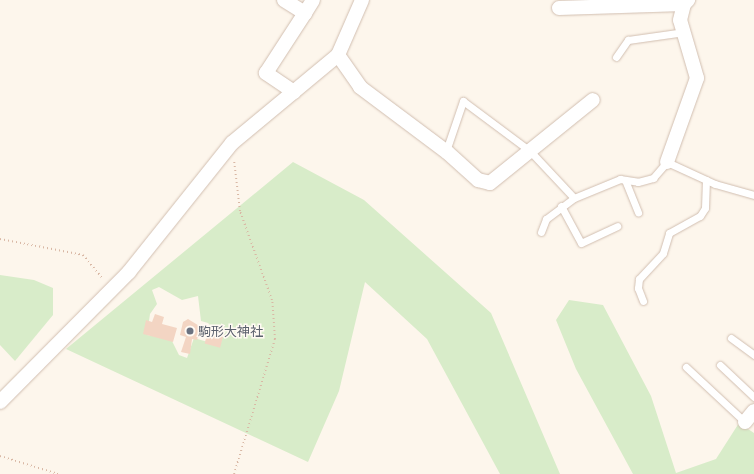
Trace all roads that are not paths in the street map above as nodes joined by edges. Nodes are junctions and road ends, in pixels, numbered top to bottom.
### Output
1 (284, 0) edge
2 (313, 0) edge
3 (359, 1) edge
4 (686, 2) edge
5 (559, 9) edge
6 (305, 13) junction
7 (684, 32) junction
8 (338, 55) junction
9 (616, 57) dead end
10 (294, 92) junction
11 (593, 100) dead end
12 (446, 151) junction
13 (530, 151) junction
14 (667, 162) junction
15 (625, 180) junction
16 (706, 180) junction
17 (754, 194) edge
18 (574, 198) junction
19 (561, 206) junction
20 (638, 212) dead end
21 (617, 226) dead end
22 (541, 232) dead end
23 (643, 301) dead end
24 (731, 338) dead end
25 (754, 355) edge
26 (720, 365) dead end
27 (686, 367) dead end
28 (754, 397) edge
29 (0, 402) edge
30 (749, 416) edge

1 - 6 street
2 - 6 street
3 - 8 street
4 - 5 street
4 - 7 street
6 - 10 street
7 - 9 lane
7 - 14 street
8 - 10 street
8 - 12 street
10 - 29 street
11 - 13 street
12 - 13 street
12 - 13 lane
13 - 18 lane
14 - 15 lane
14 - 16 lane
15 - 18 lane
15 - 20 lane
16 - 17 lane
16 - 23 lane
18 - 19 lane
19 - 21 lane
19 - 22 lane
24 - 25 lane
26 - 28 lane
27 - 30 lane

